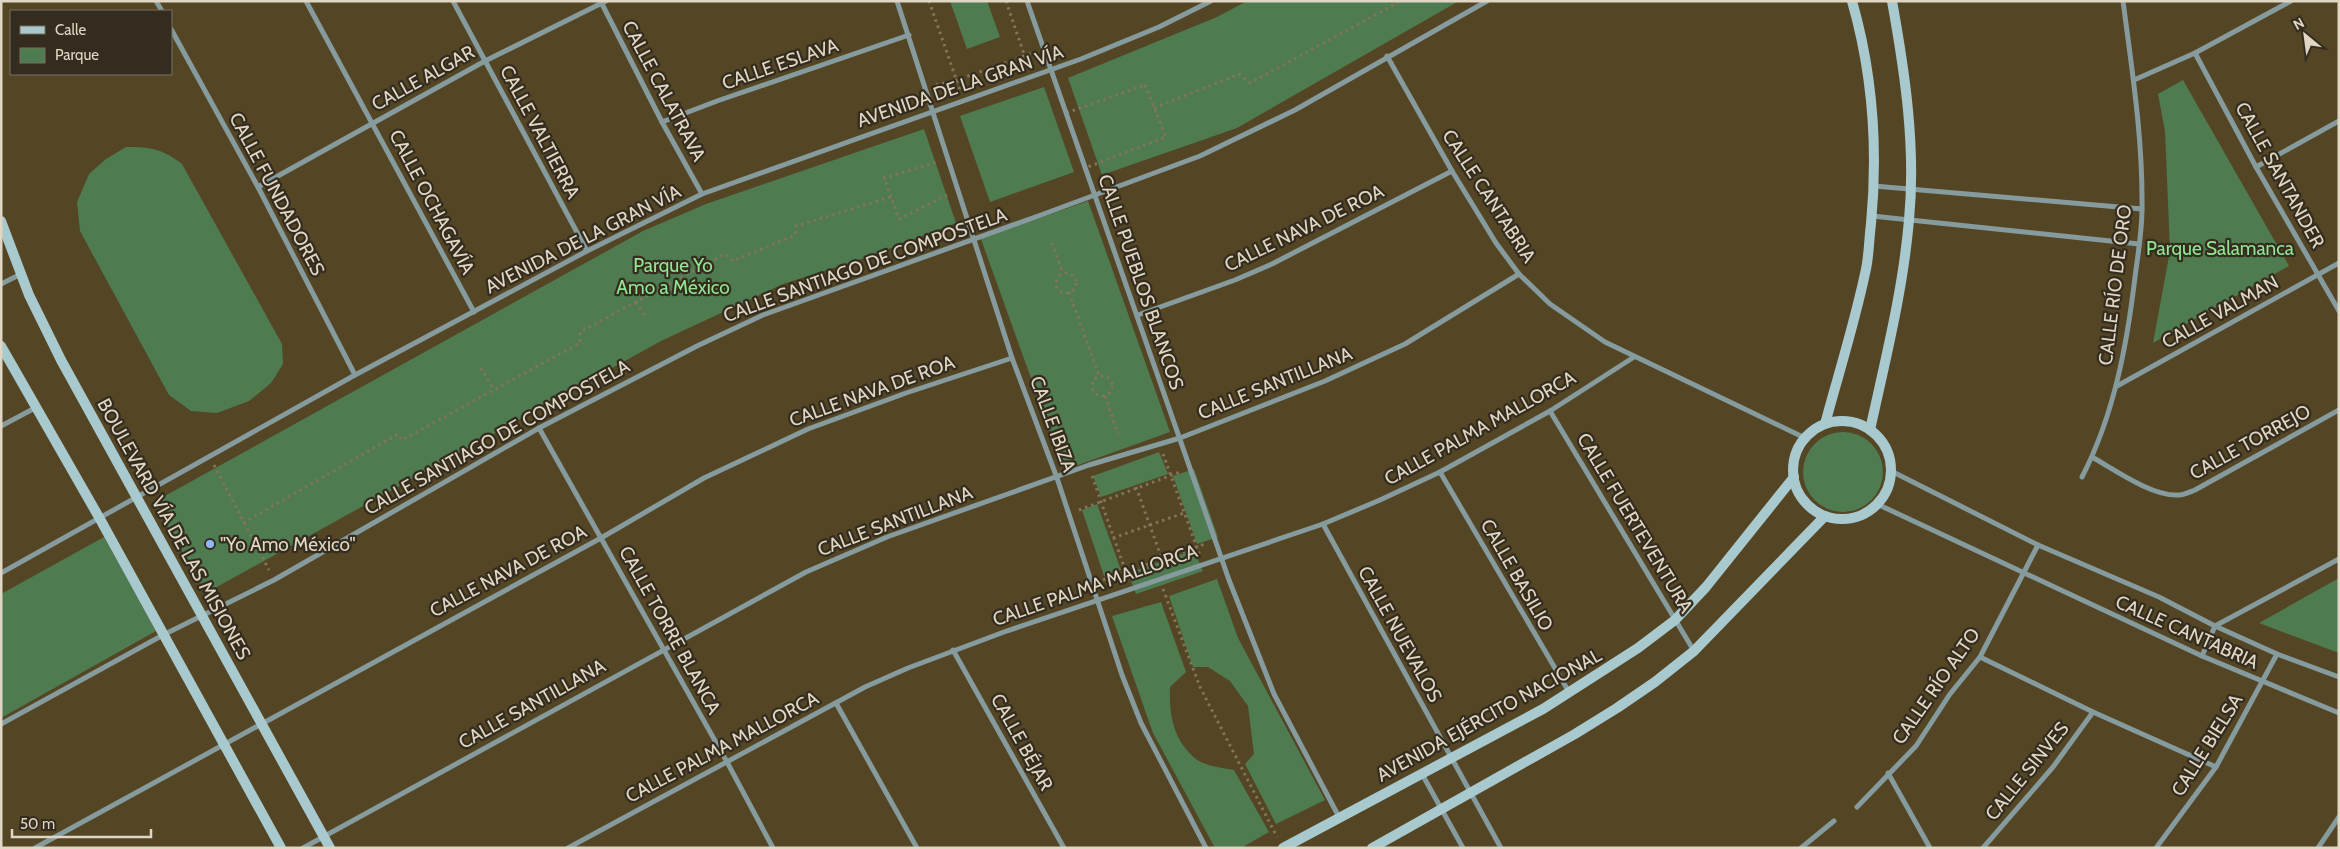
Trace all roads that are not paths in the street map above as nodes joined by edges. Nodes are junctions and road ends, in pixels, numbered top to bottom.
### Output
1 (306, 1) edge
2 (453, 1) edge
3 (897, 1) edge
4 (1027, 1) edge
5 (1211, 1) edge
6 (1487, 1) edge
7 (1852, 1) edge
8 (1892, 1) edge
9 (2123, 1) edge
10 (2291, 1) edge
11 (602, 2) edge
12 (172, 31) edge
13 (908, 35) junction
14 (2195, 53) junction
15 (1387, 56) junction
16 (485, 61) junction
17 (1050, 70) junction
18 (2134, 80) junction
19 (933, 111) junction
20 (2339, 121) edge
21 (372, 122) junction
22 (662, 122) junction
23 (2256, 167) junction
24 (1452, 171) junction
25 (1874, 186) junction
26 (258, 187) junction
27 (1911, 190) junction
28 (702, 194) junction
29 (1095, 195) junction
30 (2142, 209) junction
31 (1872, 216) junction
32 (1, 220) edge
33 (1910, 221) junction
34 (975, 239) junction
35 (2139, 244) junction
36 (587, 251) junction
37 (2339, 263) edge
38 (21, 274) junction
39 (1519, 274) junction
40 (2318, 274) junction
41 (1, 284) edge
42 (2339, 311) edge
43 (474, 312) junction
44 (1138, 315) junction
45 (1, 346) edge
46 (1634, 357) junction
47 (1012, 358) junction
48 (354, 375) junction
49 (2117, 386) junction
50 (35, 408) junction
51 (1550, 410) junction
52 (2339, 410) edge
53 (1825, 424) junction
54 (1, 426) edge
55 (539, 428) junction
56 (1870, 430) junction
57 (1180, 438) junction
58 (1804, 438) junction
59 (2092, 457) junction
60 (1891, 471) junction
61 (1440, 472) junction
62 (1794, 477) junction
63 (2082, 477) dead end
64 (1057, 478) junction
65 (137, 496) junction
66 (1877, 504) junction
67 (1825, 516) junction
68 (100, 519) junction
69 (1323, 524) junction
70 (601, 538) junction
71 (2038, 545) junction
72 (1221, 557) junction
73 (2339, 559) edge
74 (1, 573) edge
75 (2024, 574) junction
76 (1098, 601) junction
77 (202, 616) junction
78 (1675, 620) junction
79 (2215, 626) junction
80 (163, 635) junction
81 (663, 648) junction
82 (953, 650) junction
83 (1694, 651) junction
84 (2277, 654) junction
85 (2202, 656) junction
86 (1980, 657) junction
87 (2339, 677) edge
88 (2263, 682) junction
89 (1569, 692) junction
90 (836, 703) junction
91 (2093, 712) junction
92 (2339, 712) edge
93 (262, 722) junction
94 (1, 724) edge
95 (223, 744) junction
96 (1451, 758) junction
97 (727, 762) junction
98 (2216, 767) junction
99 (1888, 773) junction
100 (1422, 774) junction
101 (1470, 793) junction
102 (1857, 807) dead end
103 (1441, 810) junction
104 (1339, 817) junction
105 (2339, 817) edge
106 (1834, 821) dead end
107 (323, 836) junction
108 (1281, 844) edge
109 (35, 848) edge
110 (281, 848) edge
111 (303, 848) edge
112 (330, 848) edge
113 (568, 848) edge
114 (773, 848) edge
115 (917, 848) edge
116 (1064, 848) edge
117 (1206, 848) edge
118 (1372, 848) edge
119 (1463, 848) edge
120 (1501, 848) edge
121 (1801, 848) edge
122 (1930, 848) edge
123 (1983, 848) edge
124 (2156, 848) edge
125 (2318, 848) edge

1 - 21 street, CALLE OCHAGAVÍA
2 - 16 street, CALLE VALTIERRA
3 - 13 street, CALLE IBIZA
4 - 17 street, CALLE PUEBLOS BLANCOS
5 - 17 street, AVENIDA DE LA GRAN VÍA
6 - 15 street, CALLE SANTIAGO DE COMPOSTELA
7 - 25 street
8 - 27 street
9 - 18 street, CALLE RÍO DE ORO
10 - 14 street
11 - 16 street, CALLE ALGAR
11 - 22 street, CALLE CALATRAVA
12 - 26 street, CALLE FUNDADORES
13 - 19 street, CALLE IBIZA
13 - 22 street, CALLE ESLAVA
14 - 18 street
14 - 23 street, CALLE SANTANDER
15 - 24 street, CALLE CANTABRIA
15 - 29 street, CALLE SANTIAGO DE COMPOSTELA
16 - 21 street, CALLE ALGAR
16 - 36 street, CALLE VALTIERRA
17 - 19 street, AVENIDA DE LA GRAN VÍA
17 - 29 street, CALLE PUEBLOS BLANCOS
18 - 30 street, CALLE RÍO DE ORO
19 - 28 street, AVENIDA DE LA GRAN VÍA
19 - 34 street, CALLE IBIZA
20 - 23 street
21 - 26 street, CALLE ALGAR
21 - 43 street, CALLE OCHAGAVÍA
22 - 28 street, CALLE CALATRAVA
23 - 40 street, CALLE SANTANDER
24 - 39 street, CALLE CANTABRIA
24 - 44 street, CALLE NAVA DE ROA
25 - 27 street
25 - 31 street
26 - 48 street, CALLE FUNDADORES
27 - 30 street
27 - 33 street
28 - 36 street, AVENIDA DE LA GRAN VÍA
29 - 34 street, CALLE SANTIAGO DE COMPOSTELA
29 - 44 street, CALLE PUEBLOS BLANCOS
30 - 35 street, CALLE RÍO DE ORO
31 - 33 street
31 - 53 street
32 - 38 street, BOULEVARD VÍA DE LAS MISIONES
33 - 35 street
33 - 56 street
34 - 47 street, CALLE IBIZA
34 - 55 street, CALLE SANTIAGO DE COMPOSTELA
35 - 49 street, CALLE RÍO DE ORO
36 - 43 street, AVENIDA DE LA GRAN VÍA
37 - 40 street, CALLE VALMAN
38 - 41 street
38 - 65 street, BOULEVARD VÍA DE LAS MISIONES
39 - 46 street, CALLE CANTABRIA
39 - 57 street, CALLE SANTILLANA
40 - 42 street, CALLE SANTANDER
40 - 49 street, CALLE VALMAN
43 - 48 street, AVENIDA DE LA GRAN VÍA
44 - 57 street, CALLE PUEBLOS BLANCOS
45 - 50 street
46 - 51 street, CALLE PALMA MALLORCA
46 - 58 street, CALLE CANTABRIA
47 - 64 street, CALLE IBIZA
47 - 70 street, CALLE NAVA DE ROA
48 - 65 street, AVENIDA DE LA GRAN VÍA
49 - 59 street, CALLE RÍO DE ORO
50 - 54 street
50 - 68 street
51 - 61 street, CALLE PALMA MALLORCA
51 - 78 street, CALLE FUERTEVENTURA
52 - 59 street, CALLE TORREJO
53 - 56 street
53 - 58 street
55 - 70 street, CALLE TORRE BLANCA
55 - 77 street, CALLE SANTIAGO DE COMPOSTELA
56 - 60 street
57 - 64 street, CALLE SANTILLANA
57 - 72 street, CALLE PUEBLOS BLANCOS
58 - 62 street
59 - 63 street, CALLE RÍO DE ORO
60 - 66 street
60 - 71 street, CALLE CANTABRIA
61 - 69 street, CALLE PALMA MALLORCA
61 - 89 street, CALLE BASILIO
62 - 67 street
62 - 78 street, AVENIDA EJÉRCITO NACIONAL
64 - 76 street, CALLE IBIZA
64 - 81 street, CALLE SANTILLANA
65 - 68 street, AVENIDA DE LA GRAN VÍA
65 - 77 street, BOULEVARD VÍA DE LAS MISIONES
66 - 67 street
66 - 75 street, CALLE CANTABRIA
67 - 83 street
68 - 74 street, AVENIDA DE LA GRAN VÍA
68 - 80 street
69 - 72 street, CALLE PALMA MALLORCA
69 - 96 street, CALLE NUEVALOS
70 - 81 street, CALLE TORRE BLANCA
70 - 93 street, CALLE NAVA DE ROA
71 - 75 street, CALLE RÍO ALTO
71 - 79 street, CALLE CANTABRIA
72 - 76 street, CALLE PALMA MALLORCA
72 - 104 street, CALLE PUEBLOS BLANCOS
73 - 79 street
75 - 85 street, CALLE CANTABRIA
75 - 86 street, CALLE RÍO ALTO
76 - 82 street, CALLE PALMA MALLORCA
76 - 117 street, CALLE IBIZA
77 - 80 street, CALLE SANTIAGO DE COMPOSTELA
77 - 93 street, BOULEVARD VÍA DE LAS MISIONES
78 - 83 street, CALLE FUERTEVENTURA
78 - 89 street, AVENIDA EJÉRCITO NACIONAL
79 - 84 street, CALLE CANTABRIA
79 - 85 street
80 - 94 street, CALLE SANTIAGO DE COMPOSTELA
80 - 95 street
81 - 97 street, CALLE TORRE BLANCA
81 - 107 street, CALLE SANTILLANA
82 - 90 street, CALLE PALMA MALLORCA
82 - 116 street, CALLE BÉJAR
83 - 101 street
84 - 87 street, CALLE CANTABRIA
84 - 88 street, CALLE BIELSA
85 - 88 street, CALLE CANTABRIA
86 - 91 street
86 - 99 street, CALLE RÍO ALTO
88 - 92 street, CALLE CANTABRIA
88 - 98 street, CALLE BIELSA
89 - 96 street, AVENIDA EJÉRCITO NACIONAL
90 - 97 street, CALLE PALMA MALLORCA
90 - 115 street
91 - 98 street
91 - 123 street, CALLE SINVES
93 - 95 street, CALLE NAVA DE ROA
93 - 107 street, BOULEVARD VÍA DE LAS MISIONES
95 - 109 street, CALLE NAVA DE ROA
95 - 110 street
96 - 100 street, AVENIDA EJÉRCITO NACIONAL
96 - 101 street, CALLE NUEVALOS
97 - 113 street, CALLE PALMA MALLORCA
97 - 114 street, CALLE TORRE BLANCA
98 - 124 street, CALLE BIELSA
99 - 102 street, CALLE RÍO ALTO
99 - 122 street
100 - 103 street
100 - 104 street, AVENIDA EJÉRCITO NACIONAL
101 - 103 street
101 - 120 street
103 - 118 street
103 - 119 street
104 - 108 street, AVENIDA EJÉRCITO NACIONAL
105 - 125 street
106 - 121 street
107 - 111 street, CALLE SANTILLANA
107 - 112 street, BOULEVARD VÍA DE LAS MISIONES

